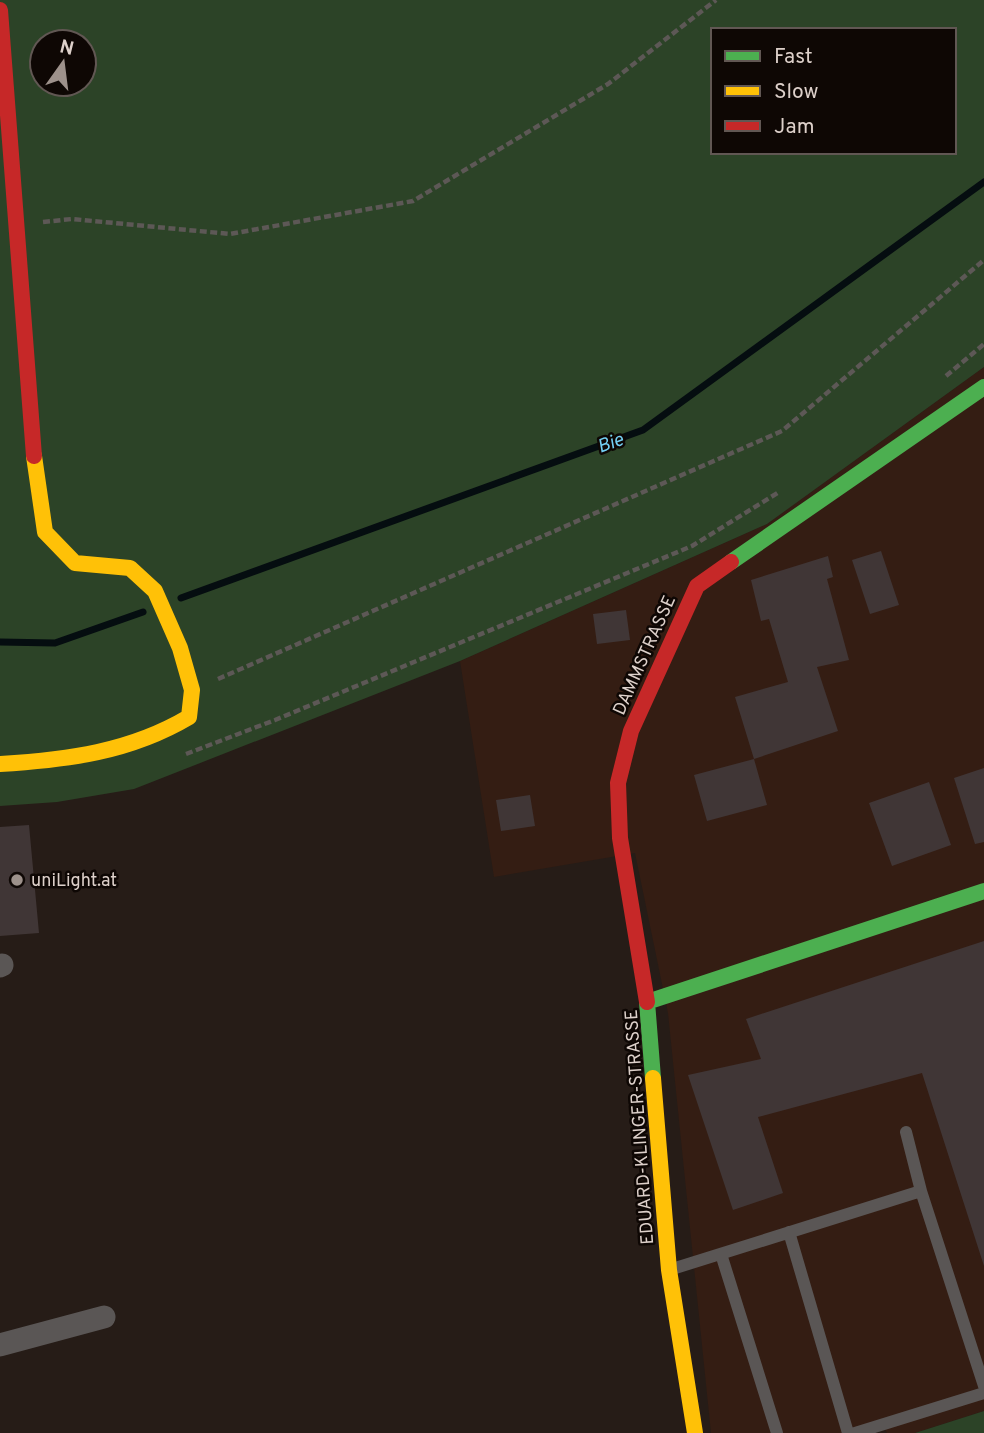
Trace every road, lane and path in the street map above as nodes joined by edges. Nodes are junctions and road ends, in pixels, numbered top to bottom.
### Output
1 (716, 0) edge
2 (0, 10) edge
3 (16, 225) junction
4 (984, 260) edge
5 (984, 344) edge
6 (943, 379) dead end
7 (984, 387) edge
8 (786, 488) dead end
9 (192, 690) junction
10 (184, 754) dead end
11 (0, 764) edge
12 (984, 891) edge
13 (646, 1002) junction
14 (905, 1132) dead end
15 (921, 1191) junction
16 (789, 1233) junction
17 (721, 1254) junction
18 (669, 1270) junction
19 (104, 1317) dead end
20 (0, 1345) edge
21 (984, 1386) edge
22 (984, 1393) edge
23 (695, 1433) edge
24 (777, 1433) edge
25 (848, 1433) edge
26 (855, 1433) edge

1 - 3 path
2 - 3 street
3 - 9 street
4 - 9 path
5 - 6 path
7 - 13 street, DAMMSTRASSE
8 - 10 path
9 - 11 street
12 - 13 street, EDUARD-KLINGER-STRASSE
13 - 18 street, EDUARD-KLINGER-STRASSE
14 - 15 lane
15 - 16 lane
15 - 21 lane
16 - 17 lane
16 - 25 lane
17 - 18 lane
17 - 24 lane
18 - 23 street, EDUARD-KLINGER-STRASSE
19 - 20 street
22 - 26 lane

